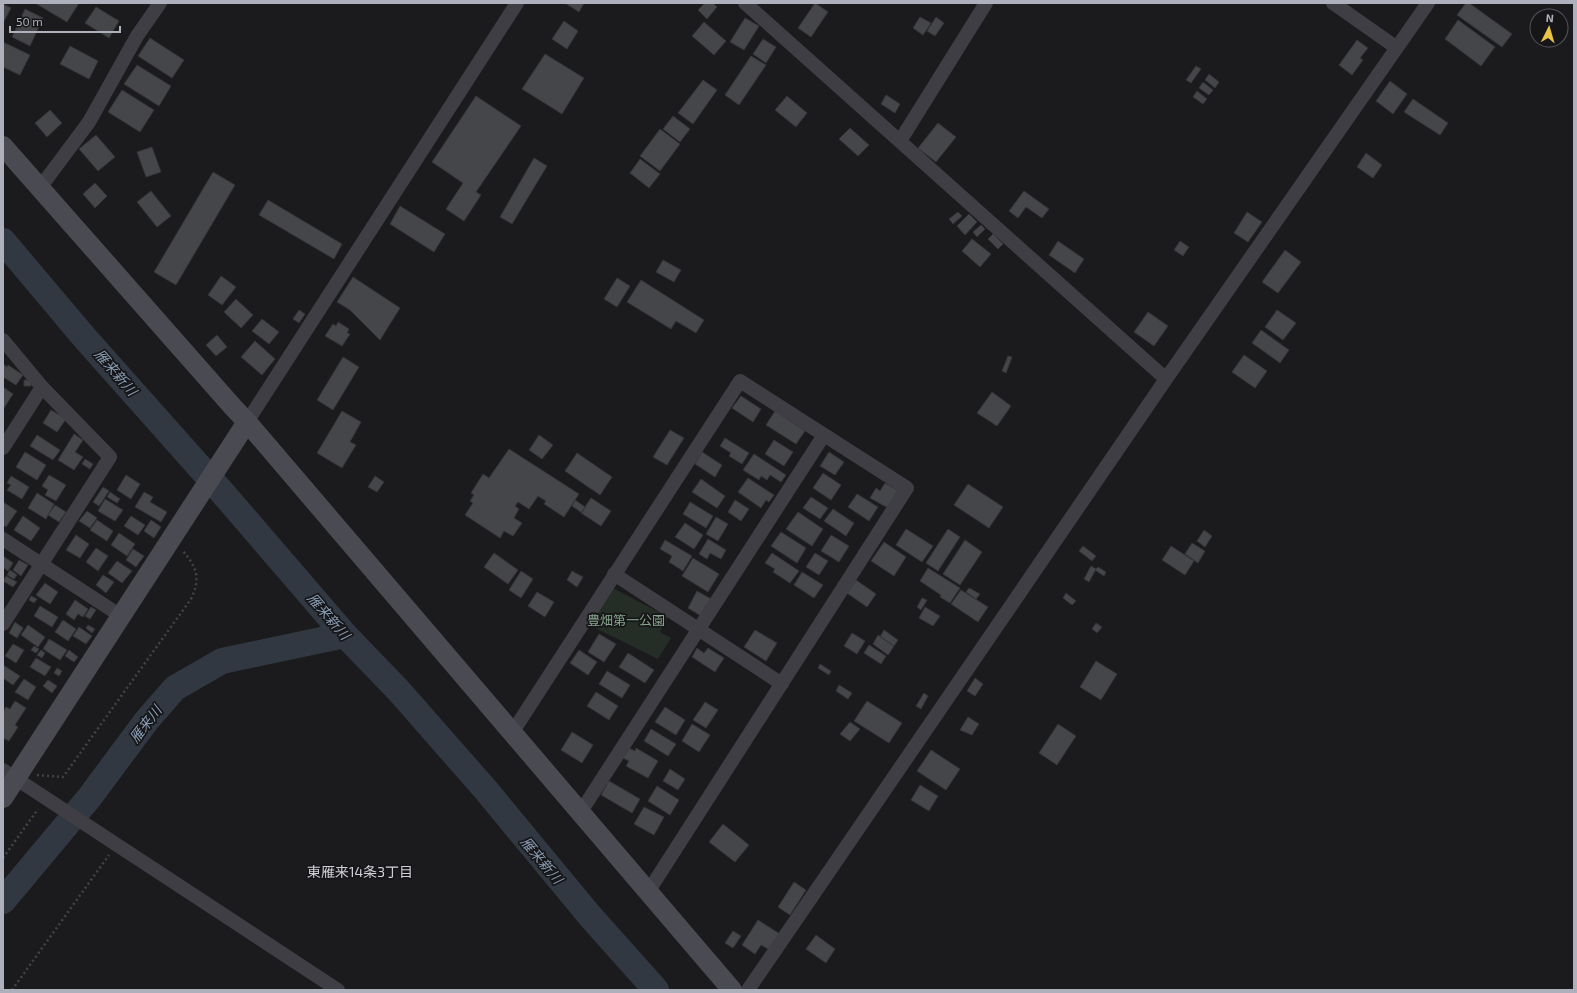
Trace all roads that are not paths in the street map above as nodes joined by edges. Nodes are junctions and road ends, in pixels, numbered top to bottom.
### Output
1 (160, 3) edge
2 (517, 3) edge
3 (745, 3) edge
4 (986, 3) edge
5 (1333, 3) edge
6 (1428, 3) edge
7 (1397, 48) junction
8 (900, 141) junction
9 (3, 146) edge
10 (40, 189) junction
11 (3, 340) edge
12 (1166, 379) junction
13 (42, 386) junction
14 (247, 422) junction
15 (7, 432) edge
16 (824, 435) junction
17 (3, 448) edge
18 (3, 539) edge
19 (41, 564) junction
20 (614, 574) junction
21 (122, 616) junction
22 (3, 624) edge
23 (699, 629) junction
24 (782, 684) junction
25 (512, 733) junction
26 (17, 774) edge
27 (3, 798) edge
28 (580, 813) junction
29 (648, 892) junction
30 (338, 990) edge
31 (732, 990) edge
32 (748, 990) edge

1 - 10 street
2 - 14 street
3 - 8 street
4 - 8 street
5 - 7 street
6 - 7 street
7 - 12 street
8 - 12 street
9 - 10 street
10 - 14 street
11 - 13 street
12 - 32 street
13 - 15 street
13 - 19 street
14 - 21 street
14 - 25 street
15 - 17 street
16 - 20 street
16 - 23 street
16 - 24 street
18 - 19 street
19 - 21 street
19 - 22 street
20 - 23 street
20 - 25 street
21 - 26 street
23 - 24 street
23 - 28 street
24 - 29 street
25 - 28 street
26 - 27 street
26 - 30 street
28 - 29 street
29 - 31 street

